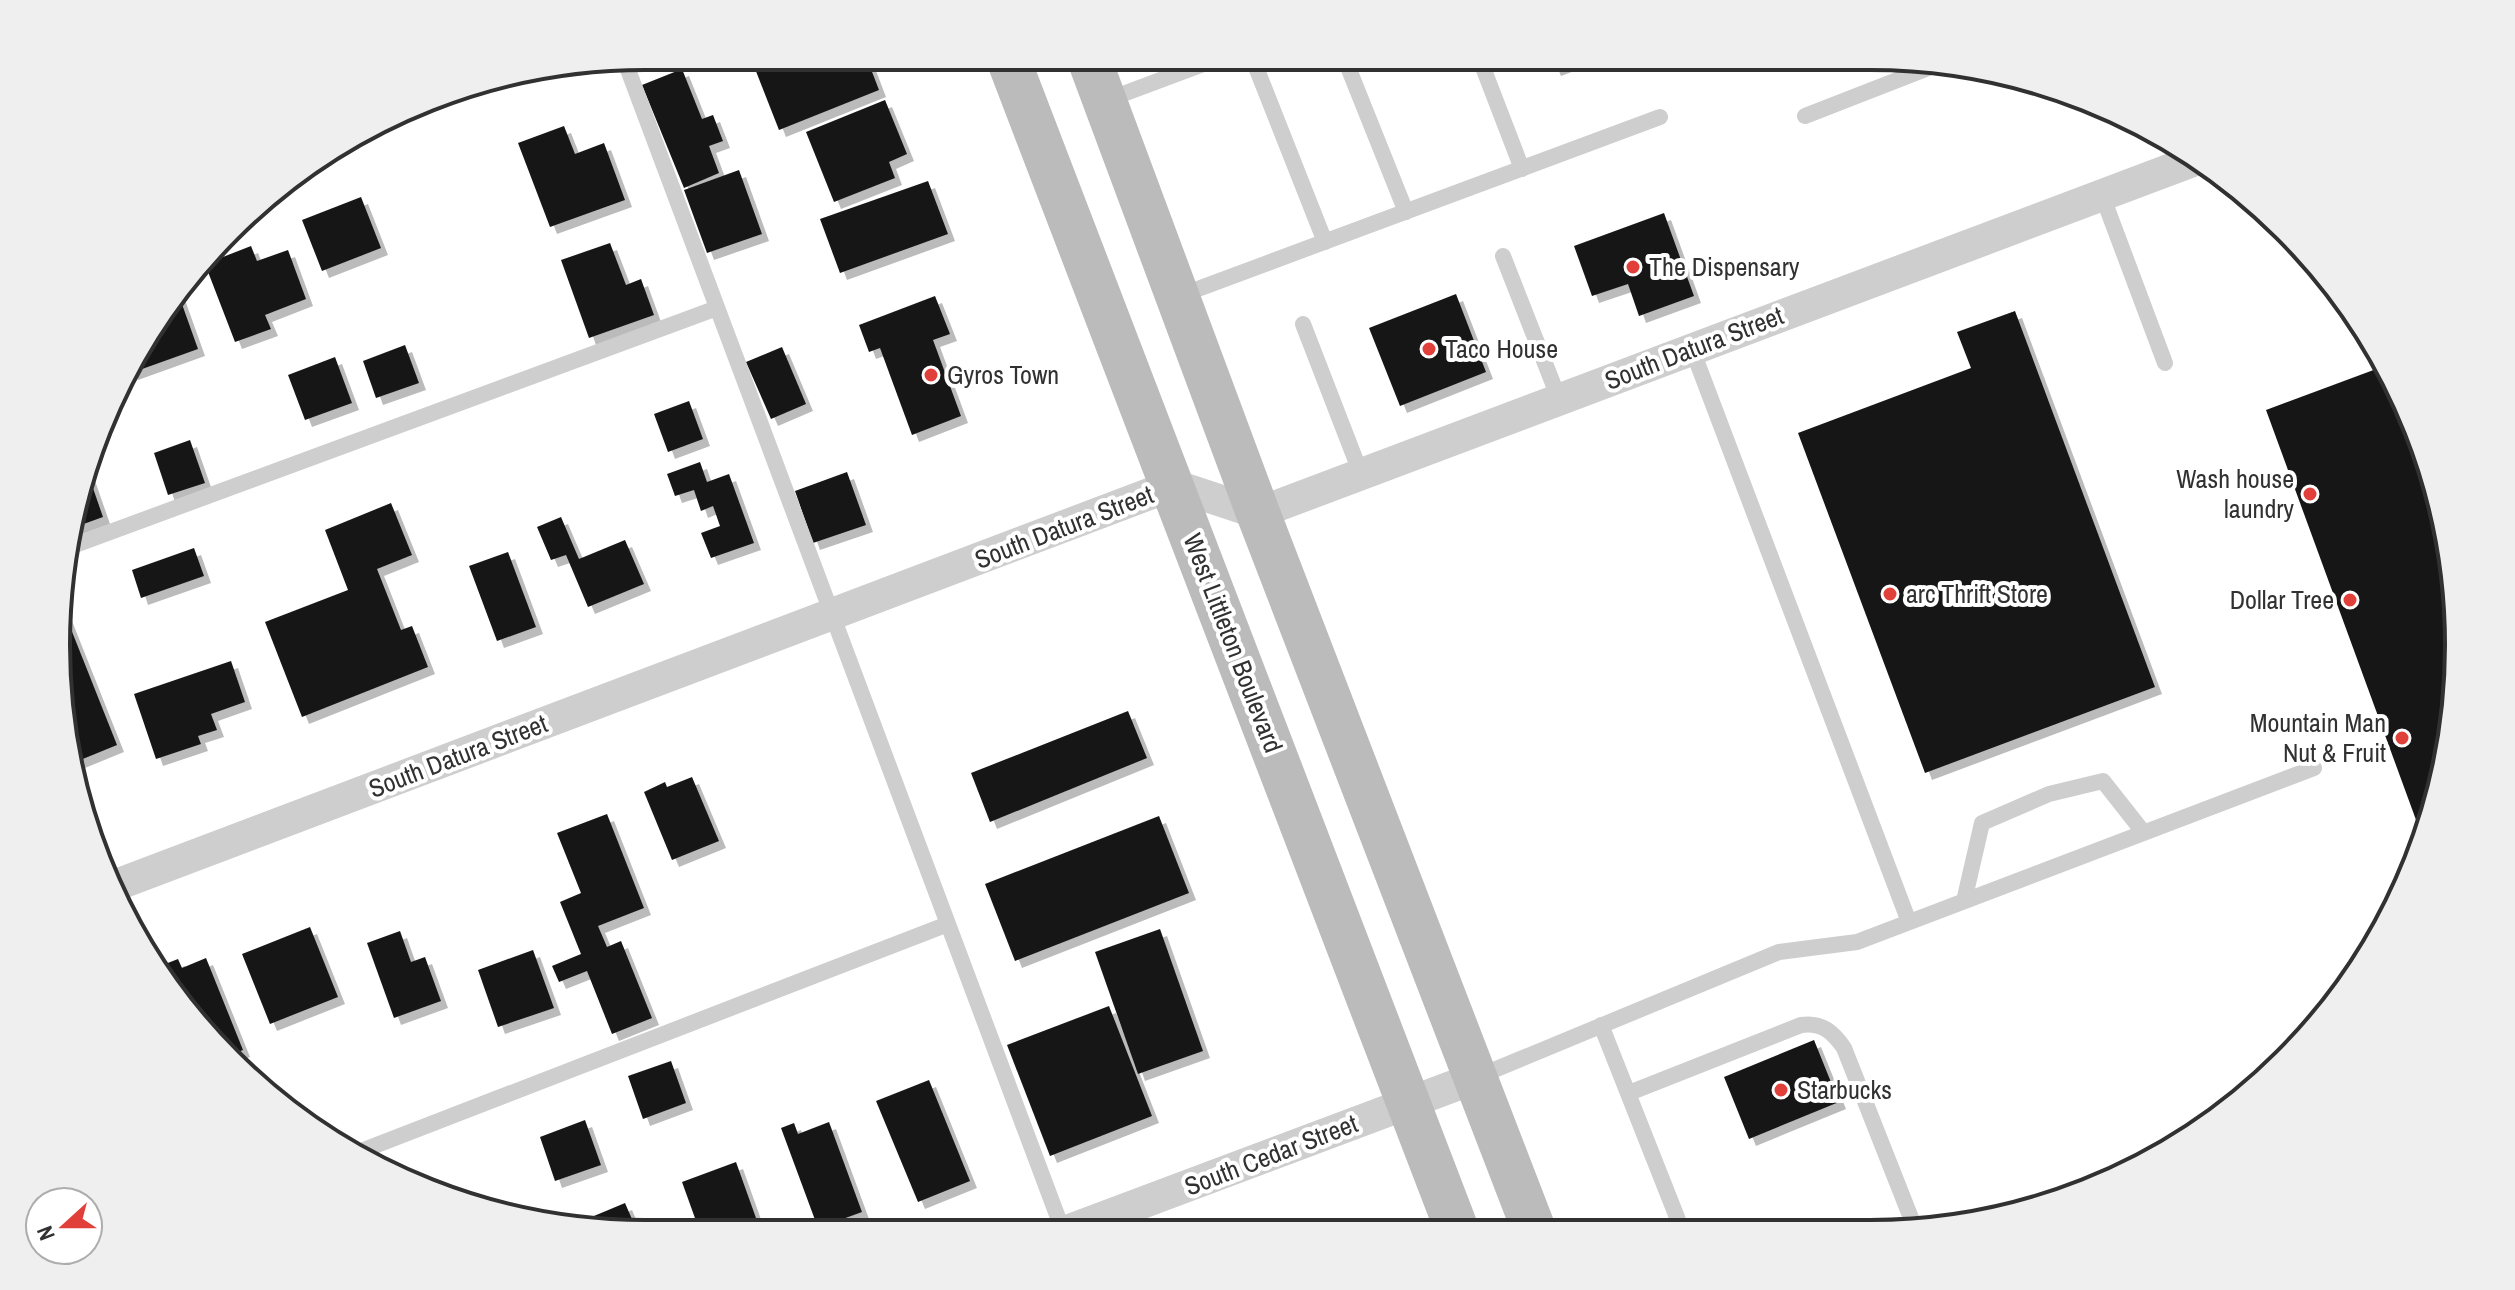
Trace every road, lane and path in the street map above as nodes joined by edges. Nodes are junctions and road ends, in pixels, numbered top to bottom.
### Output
1 (628, 70) edge
2 (1012, 70) edge
3 (1093, 70) edge
4 (1187, 70) edge
5 (1257, 70) edge
6 (1349, 70) edge
7 (1484, 70) edge
8 (1918, 72) edge
9 (1105, 101) junction
10 (1805, 116) dead end
11 (1660, 117) dead end
12 (2184, 164) edge
13 (1522, 169) junction
14 (2102, 195) junction
15 (1406, 212) junction
16 (1325, 242) junction
17 (1503, 256) dead end
18 (1178, 297) junction
19 (717, 308) junction
20 (1303, 324) dead end
21 (1692, 349) junction
22 (2165, 363) dead end
23 (1559, 399) junction
24 (1361, 474) junction
25 (1173, 485) junction
26 (1258, 513) junction
27 (79, 543) edge
28 (832, 614) junction
29 (2314, 768) dead end
30 (2144, 833) junction
31 (122, 883) edge
32 (1964, 901) junction
33 (1909, 922) junction
34 (948, 924) junction
35 (1601, 1025) junction
36 (1475, 1078) junction
37 (1629, 1093) junction
38 (1409, 1104) junction
39 (367, 1149) edge
40 (1911, 1218) dead end
41 (1061, 1220) edge
42 (1095, 1220) edge
43 (1453, 1220) edge
44 (1530, 1220) edge
45 (1678, 1220) edge

1 - 19 lane
2 - 25 main road, West Littleton Boulevard
3 - 9 main road
4 - 9 lane
5 - 16 lane
6 - 15 lane
7 - 13 lane
8 - 10 lane
9 - 18 main road
11 - 13 lane
12 - 14 street, South Datura Street
13 - 15 lane
14 - 21 street, South Datura Street
14 - 22 lane
15 - 16 lane
16 - 18 lane
17 - 23 lane
18 - 26 main road
19 - 27 lane
19 - 28 lane
20 - 24 lane
21 - 23 street, South Datura Street
21 - 33 lane
23 - 24 street, South Datura Street
24 - 26 street, South Datura Street
25 - 26 street, South Datura Street
25 - 28 street, South Datura Street
25 - 38 main road, West Littleton Boulevard
26 - 36 main road
28 - 31 street, South Datura Street
28 - 34 lane
29 - 30 lane
30 - 32 lane
30 - 32 lane
32 - 33 lane
33 - 35 lane
34 - 39 lane
34 - 41 lane
35 - 36 lane
35 - 37 lane
36 - 38 street, South Cedar Street
36 - 44 main road
37 - 40 lane
37 - 45 lane
38 - 42 street, South Cedar Street
38 - 43 main road, West Littleton Boulevard

